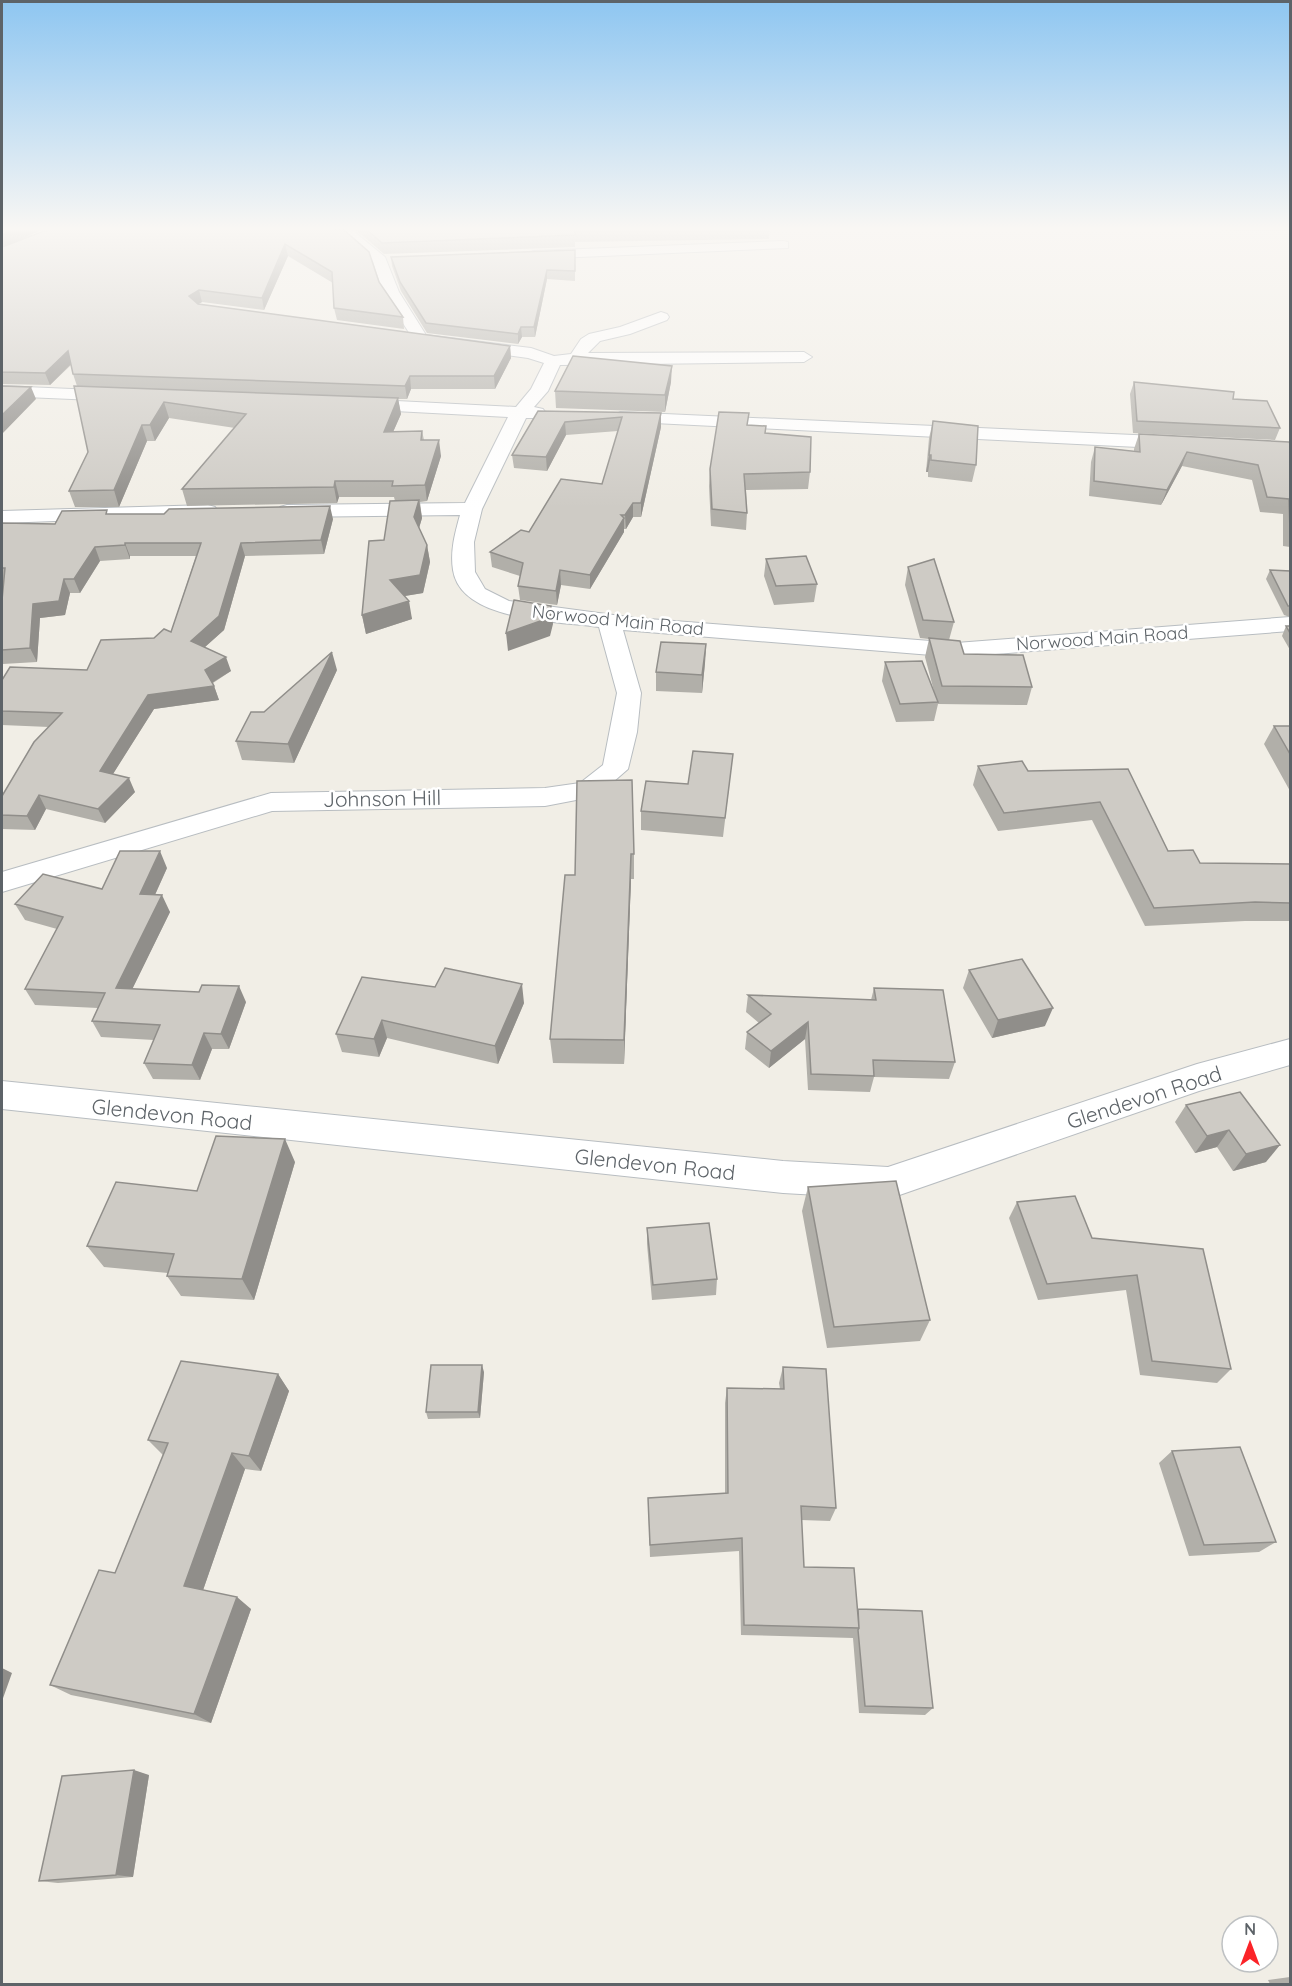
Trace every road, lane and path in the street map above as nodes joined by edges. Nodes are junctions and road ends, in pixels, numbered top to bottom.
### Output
1 (411, 323) edge
2 (646, 323) edge
3 (398, 336) edge
4 (421, 339) junction
5 (804, 357) dead end
6 (576, 358) junction
7 (553, 361) junction
8 (2, 391) edge
9 (136, 396) edge
10 (345, 403) edge
11 (519, 414) junction
12 (549, 414) edge
13 (608, 416) edge
14 (1198, 444) edge
15 (472, 509) junction
16 (227, 511) edge
17 (262, 511) edge
18 (2, 517) edge
19 (609, 621) junction
20 (1290, 624) edge
21 (2, 882) edge
22 (1290, 1052) edge
23 (2, 1095) edge

1 - 4 street
2 - 6 street
3 - 4 street
4 - 7 street
5 - 6 street
6 - 7 street
7 - 11 street, Norwood Main Road
8 - 9 street
10 - 11 street
11 - 12 street
11 - 15 street, Norwood Main Road
13 - 14 street
15 - 17 street
15 - 19 street, Norwood Main Road
16 - 18 street
19 - 20 street, Norwood Main Road
19 - 21 street, Johnson Hill
22 - 23 street, Glendevon Road

